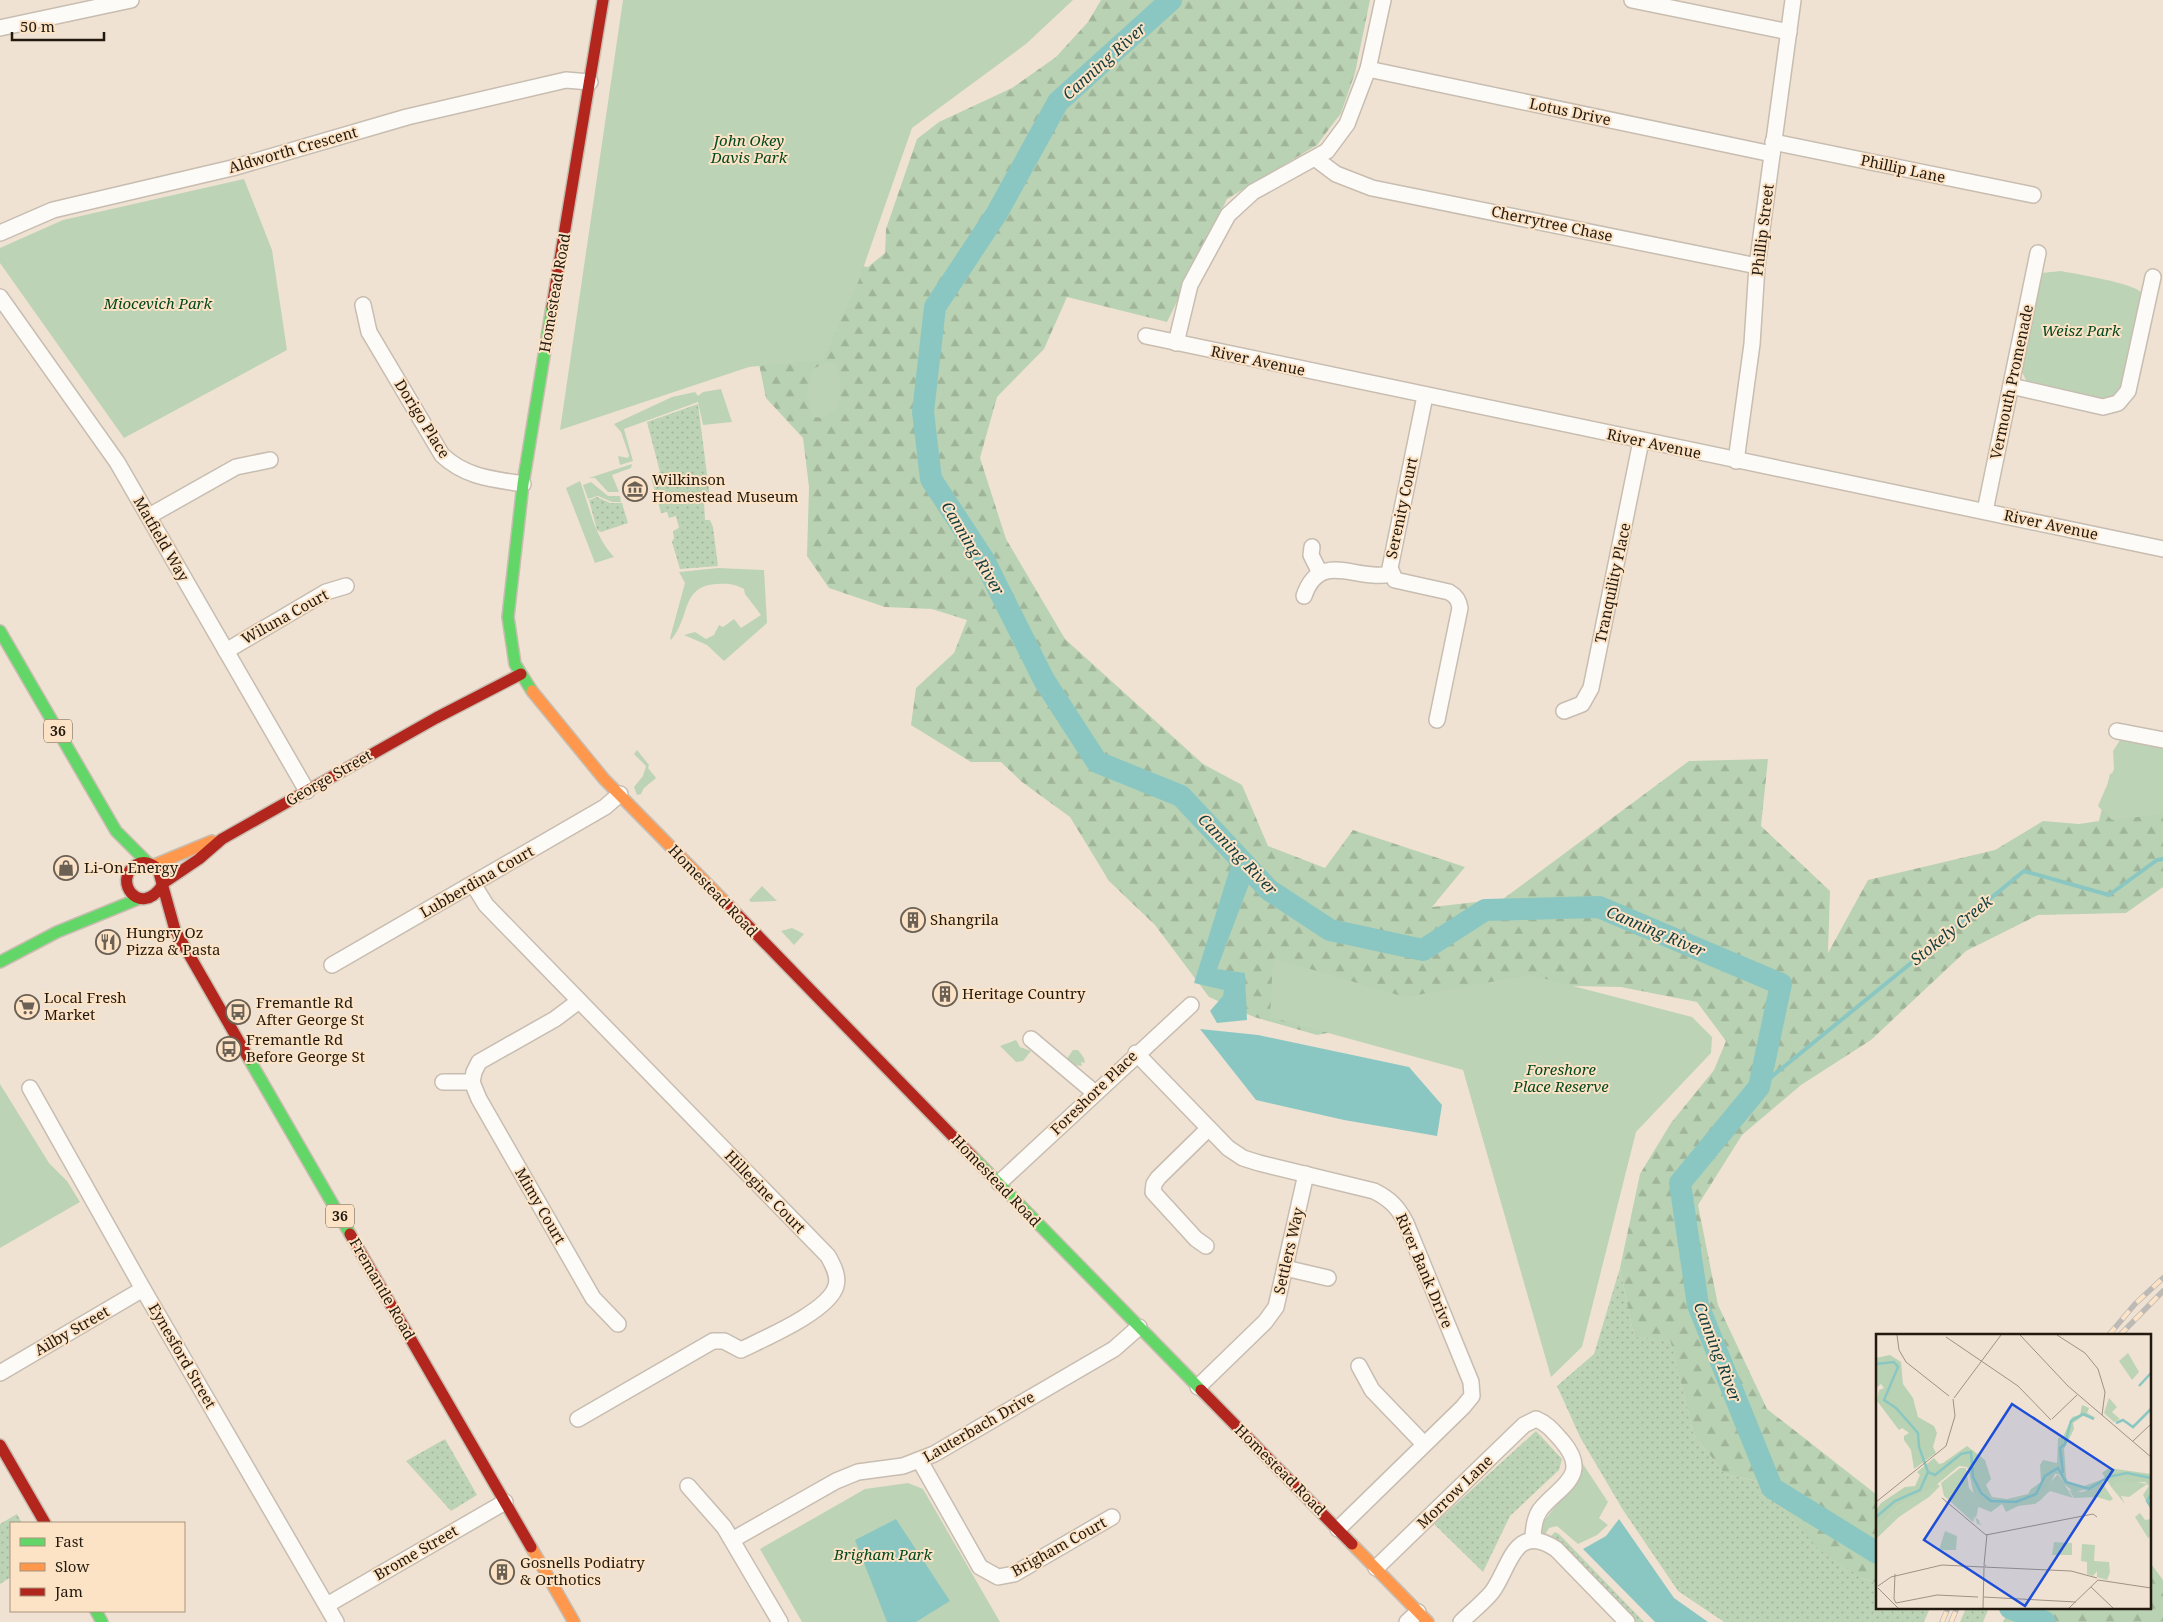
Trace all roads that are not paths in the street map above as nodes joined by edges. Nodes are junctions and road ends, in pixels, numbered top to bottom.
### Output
1 (131, 0) edge
2 (603, 0) edge
3 (1383, 0) edge
4 (1632, 0) edge
5 (1793, 0) edge
6 (0, 28) edge
7 (1789, 32) junction
8 (1368, 69) junction
9 (590, 82) junction
10 (1773, 148) junction
11 (1321, 155) junction
12 (2033, 196) dead end
13 (0, 233) edge
14 (2038, 253) dead end
15 (1757, 266) junction
16 (2153, 277) dead end
17 (0, 297) edge
18 (363, 305) dead end
19 (1146, 336) dead end
20 (1176, 343) junction
21 (2011, 386) junction
22 (1425, 396) junction
23 (1642, 441) junction
24 (270, 460) dead end
25 (1736, 461) junction
26 (523, 484) junction
27 (1985, 511) junction
28 (149, 516) junction
29 (1312, 547) dead end
30 (2163, 549) edge
31 (1320, 573) junction
32 (1391, 574) junction
33 (346, 586) dead end
34 (510, 586) junction
35 (1304, 596) dead end
36 (0, 631) edge
37 (226, 651) junction
38 (509, 672) junction
39 (1564, 710) dead end
40 (1437, 720) dead end
41 (2117, 731) dead end
42 (2163, 740) edge
43 (307, 791) junction
44 (620, 794) junction
45 (116, 831) junction
46 (222, 839) junction
47 (150, 864) junction
48 (124, 873) junction
49 (473, 884) junction
50 (162, 885) junction
51 (104, 900) dead end
52 (147, 905) junction
53 (175, 930) junction
54 (57, 932) junction
55 (0, 962) edge
56 (332, 966) dead end
57 (579, 1001) junction
58 (1190, 1005) dead end
59 (1031, 1038) dead end
60 (1136, 1053) junction
61 (443, 1082) dead end
62 (472, 1082) junction
63 (30, 1088) dead end
64 (1095, 1093) junction
65 (1208, 1129) junction
66 (1306, 1174) junction
67 (999, 1183) junction
68 (1206, 1246) dead end
69 (1285, 1268) junction
70 (1328, 1278) dead end
71 (143, 1289) junction
72 (618, 1324) dead end
73 (1139, 1327) junction
74 (1359, 1366) dead end
75 (0, 1373) edge
76 (1198, 1387) junction
77 (578, 1419) dead end
78 (1424, 1444) junction
79 (0, 1445) edge
80 (920, 1461) junction
81 (688, 1486) dead end
82 (505, 1502) junction
83 (1112, 1517) dead end
84 (44, 1522) edge
85 (1338, 1529) junction
86 (732, 1540) junction
87 (1533, 1540) junction
88 (1376, 1568) junction
89 (327, 1605) junction
90 (1418, 1618) edge
91 (336, 1622) edge
92 (574, 1622) edge
93 (780, 1622) edge
94 (1461, 1622) edge
95 (1627, 1622) edge

1 - 6 street
2 - 9 street, Homestead Road
3 - 8 street
4 - 7 street
5 - 7 street, Phillip Street
7 - 10 street, Phillip Street
8 - 10 street, Lotus Drive
8 - 11 street
9 - 13 street, Aldworth Crescent
9 - 26 street, Homestead Road
10 - 12 street, Phillip Lane
10 - 15 street, Phillip Street
11 - 15 street, Cherrytree Chase
11 - 20 street
14 - 21 street, Vermouth Promenade
15 - 25 street, Phillip Street
16 - 21 street
17 - 28 street, Matfield Way
18 - 26 street, Dorigo Place
19 - 20 street, River Avenue
20 - 22 street, River Avenue
21 - 27 street, Vermouth Promenade
22 - 23 street, River Avenue
22 - 32 street, Serenity Court
23 - 25 street, River Avenue
23 - 39 street, Tranquility Place
24 - 28 street
25 - 27 street, River Avenue
26 - 34 street, Homestead Road
27 - 30 street, River Avenue
28 - 37 street, Matfield Way
29 - 31 street
31 - 32 street
31 - 35 street
32 - 40 street, Serenity Court
33 - 37 street, Wiluna Court
34 - 38 street, Homestead Road
34 - 38 street, Homestead Road
36 - 45 street, 36
37 - 43 street, Matfield Way
38 - 43 street, George Street
38 - 44 street, Homestead Road
41 - 42 street
43 - 46 street, George Street
44 - 49 street, Lubberdina Court
44 - 67 street, Homestead Road
45 - 47 street, 36
45 - 48 street, 36
46 - 47 street, George Street
46 - 50 street, George Street
47 - 48 street
47 - 50 street
48 - 52 street
49 - 56 street, Lubberdina Court
49 - 57 street, Hillegine Court
50 - 52 street
50 - 53 street, Fremantle Road / 36
51 - 54 street
52 - 53 street, Fremantle Road / 36
52 - 54 street
53 - 82 street, Fremantle Road / 36
54 - 55 street
57 - 62 street
57 - 77 street, Hillegine Court
58 - 60 street, Foreshore Place
59 - 64 street
60 - 64 street, Foreshore Place
60 - 65 street, River Bank Drive
61 - 62 street
62 - 72 street, Mimy Court
63 - 71 street, Eynesford Street
64 - 67 street, Foreshore Place
65 - 66 street, River Bank Drive
65 - 68 street
66 - 69 street, Settlers Way
66 - 78 street, River Bank Drive
67 - 73 street, Homestead Road
69 - 70 street
69 - 76 street, Settlers Way
71 - 75 street, Ailby Street
71 - 89 street, Eynesford Street
73 - 76 street, Homestead Road
73 - 80 street, Lauterbach Drive
74 - 78 street
76 - 85 street, Homestead Road
78 - 85 street, River Bank Drive
79 - 84 street
80 - 83 street, Brigham Court
80 - 86 street, Lauterbach Drive
81 - 86 street
82 - 89 street, Brome Street
82 - 92 street, Fremantle Road / 36
85 - 88 street, Homestead Road
86 - 93 street
87 - 88 street, Morrow Lane
87 - 94 street
87 - 95 street
88 - 90 street, Homestead Road
89 - 91 street, Eynesford Street

